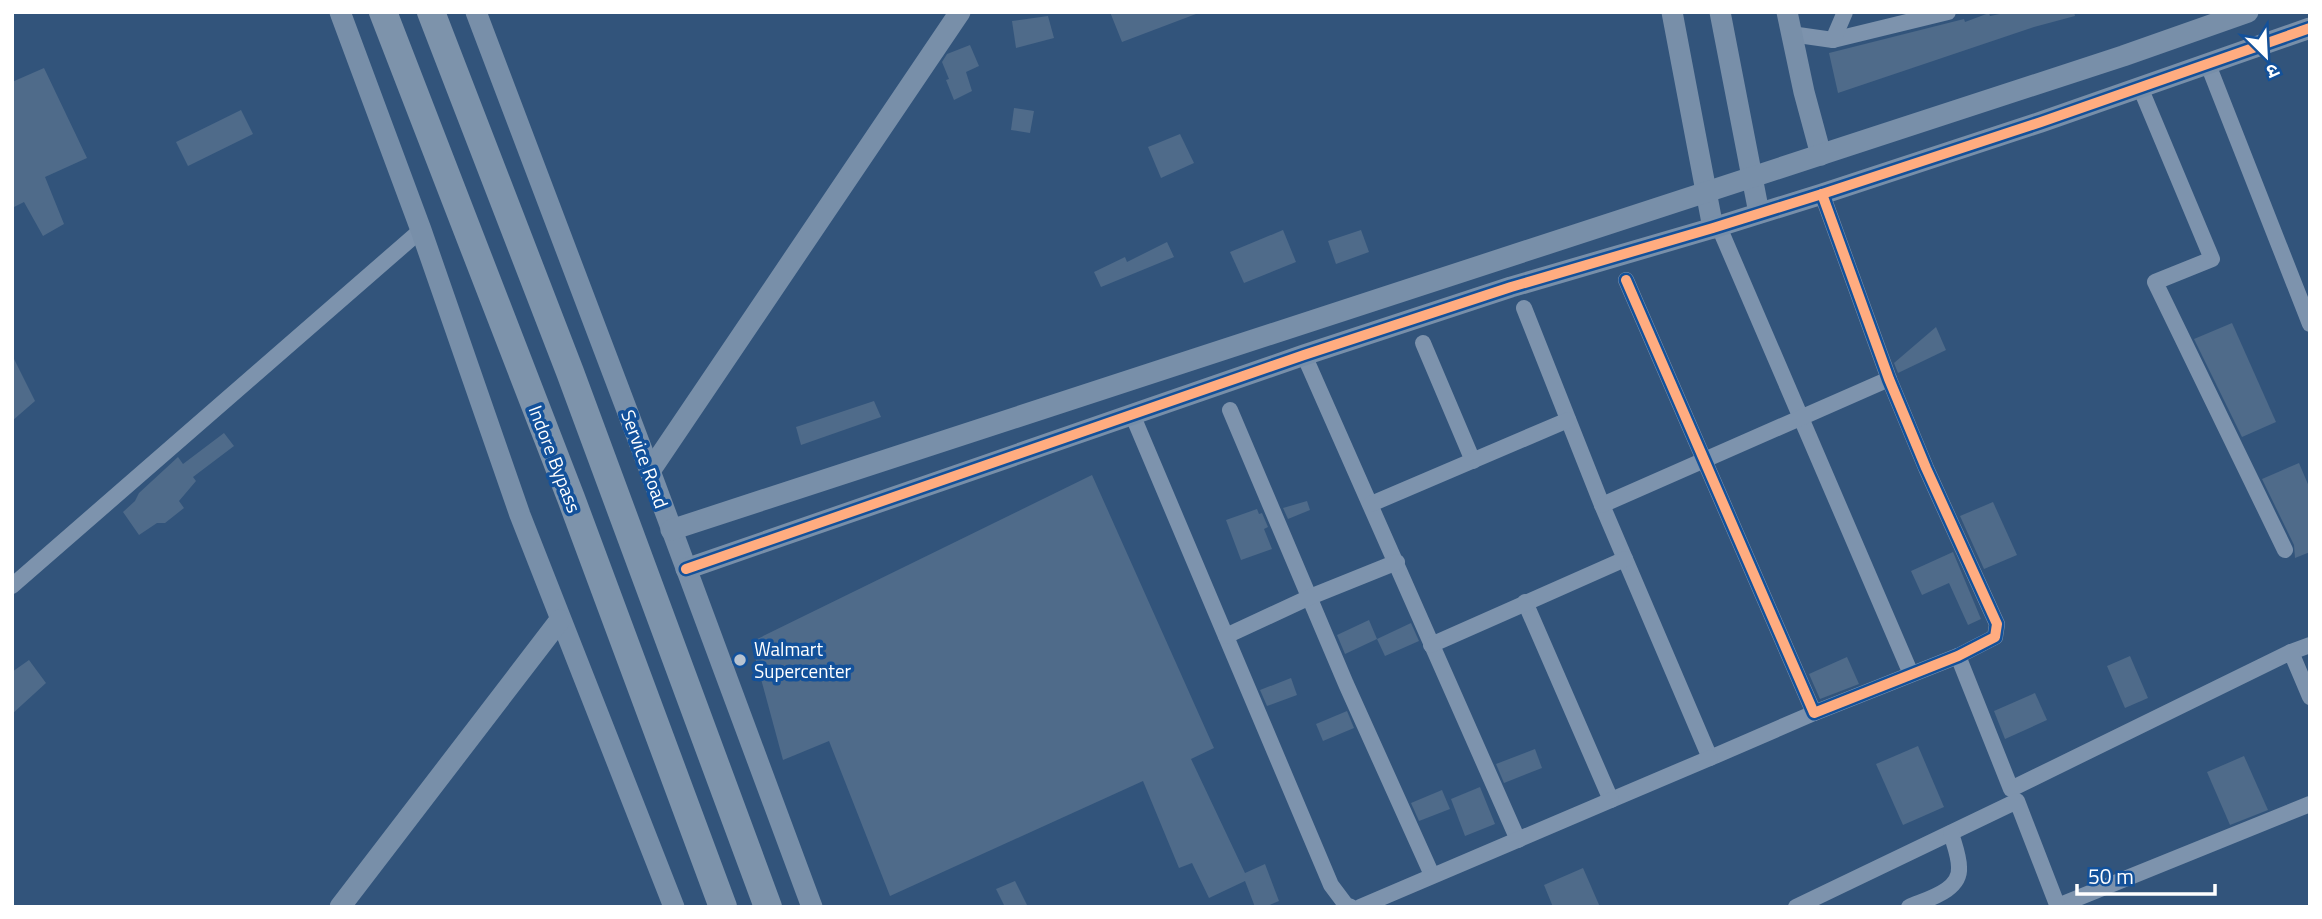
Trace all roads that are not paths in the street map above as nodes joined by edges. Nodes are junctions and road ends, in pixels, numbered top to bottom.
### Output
1 (340, 12) edge
2 (383, 12) edge
3 (431, 12) edge
4 (477, 12) edge
5 (960, 12) edge
6 (1672, 12) edge
7 (1720, 12) edge
8 (1787, 12) edge
9 (1845, 12) edge
10 (1948, 12) edge
11 (2248, 12) edge
12 (2310, 28) edge
13 (1791, 34) junction
14 (1833, 40) junction
15 (2207, 62) junction
16 (2140, 87) junction
17 (1821, 155) junction
18 (1751, 178) junction
19 (1705, 192) junction
20 (1822, 194) junction
21 (1759, 213) junction
22 (1716, 228) junction
23 (421, 230) junction
24 (1626, 280) dead end
25 (1524, 309) dead end
26 (2310, 324) edge
27 (1423, 343) dead end
28 (1304, 355) junction
29 (1889, 379) junction
30 (1230, 410) dead end
31 (1132, 414) junction
32 (1800, 419) junction
33 (1568, 420) junction
34 (1704, 460) junction
35 (1473, 461) junction
36 (650, 471) junction
37 (1371, 504) junction
38 (1602, 505) junction
39 (671, 530) junction
40 (2285, 550) dead end
41 (1625, 559) junction
42 (1397, 562) junction
43 (685, 569) junction
44 (12, 586) edge
45 (1310, 597) junction
46 (1525, 602) junction
47 (560, 620) junction
48 (1226, 636) junction
49 (1431, 645) junction
50 (2310, 645) edge
51 (2291, 652) junction
52 (1958, 656) junction
53 (1911, 674) junction
54 (2310, 697) edge
55 (1814, 713) junction
56 (1710, 758) junction
57 (2014, 795) junction
58 (1611, 800) junction
59 (2310, 804) edge
60 (1951, 834) junction
61 (1518, 839) junction
62 (1432, 875) junction
63 (2058, 906) edge
64 (340, 907) edge
65 (674, 907) edge
66 (723, 907) edge
67 (768, 907) edge
68 (812, 907) edge
69 (1351, 907) edge
70 (1360, 907) edge
71 (1796, 907) edge
72 (1909, 907) edge

1 - 23 street
2 - 66 highway, Indore Bypass
3 - 67 highway
4 - 36 street, Service Road
5 - 36 street
6 - 19 street
7 - 18 street
8 - 13 street
9 - 14 street
10 - 14 street
11 - 17 street
12 - 15 street
13 - 14 street
13 - 17 street
15 - 16 street
15 - 26 street
16 - 20 street
16 - 40 street
17 - 18 street
18 - 19 street
18 - 21 street
19 - 22 street
19 - 39 street
20 - 21 street
20 - 29 street
21 - 22 street
22 - 28 street
22 - 32 street
23 - 44 street
23 - 47 street
24 - 34 street
25 - 33 street
27 - 35 street
28 - 31 street
28 - 37 street
29 - 32 street
29 - 52 street
30 - 45 street
31 - 43 street
31 - 48 street
32 - 34 street
32 - 53 street
33 - 35 street
33 - 38 street
34 - 38 street
34 - 55 street
35 - 37 street
36 - 39 street, Service Road
37 - 42 street
38 - 41 street
39 - 43 street, Service Road
41 - 46 street
41 - 56 street
42 - 45 street
42 - 49 street
43 - 68 street, Service Road
45 - 48 street
45 - 62 street
46 - 49 street
46 - 58 street
47 - 64 street
47 - 65 street
48 - 69 street
49 - 61 street
50 - 51 street
51 - 54 street
51 - 57 street
52 - 53 street
52 - 57 street
53 - 55 street
55 - 56 street
56 - 58 street
57 - 60 street
57 - 63 street
58 - 61 street
59 - 63 street
60 - 71 street
60 - 72 street
61 - 62 street
62 - 70 street

